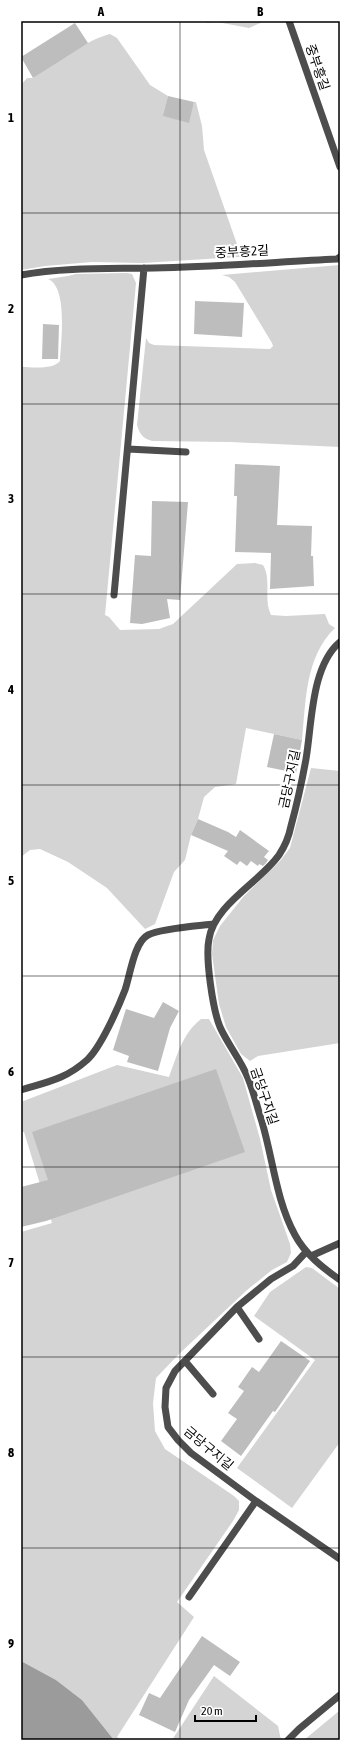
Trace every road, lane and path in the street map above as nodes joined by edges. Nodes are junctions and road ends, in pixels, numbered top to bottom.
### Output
1 (289, 21) edge
2 (340, 167) edge
3 (340, 257) edge
4 (144, 268) junction
5 (21, 275) edge
6 (128, 449) junction
7 (186, 452) dead end
8 (114, 595) dead end
9 (340, 642) edge
10 (214, 924) junction
11 (21, 1090) edge
12 (340, 1243) edge
13 (308, 1254) junction
14 (340, 1280) edge
15 (237, 1307) junction
16 (259, 1339) dead end
17 (185, 1360) junction
18 (213, 1394) dead end
19 (256, 1501) junction
20 (340, 1559) edge
21 (188, 1598) dead end
22 (340, 1695) edge
23 (288, 1740) edge

1 - 2 street, 중부흥길
3 - 4 street, 중부흥2길
4 - 5 street, 중부흥2길
4 - 6 street
6 - 7 street
6 - 8 street
9 - 10 street, 금당구지길
10 - 11 street
10 - 13 street, 금당구지길
12 - 13 street, 금당구지길
13 - 14 street, 금당구지길
13 - 15 street, 금당구지길
15 - 16 street
15 - 17 street, 금당구지길
17 - 18 street
17 - 19 street, 금당구지길
19 - 20 street, 금당구지길
19 - 21 street
22 - 23 street

